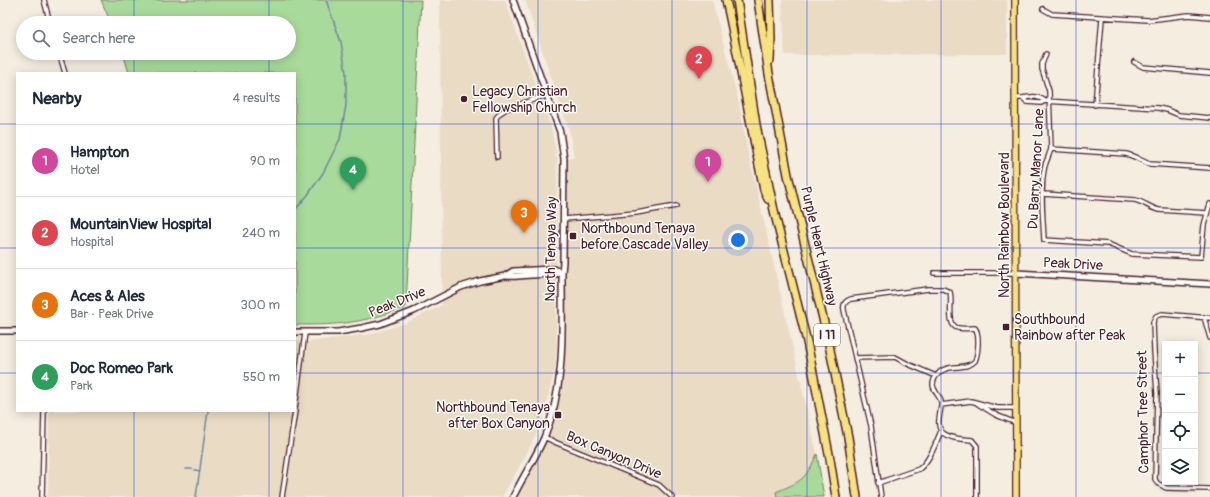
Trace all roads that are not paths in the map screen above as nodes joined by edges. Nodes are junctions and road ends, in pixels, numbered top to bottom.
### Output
1 (44, 0) edge
2 (514, 0) edge
3 (726, 0) edge
4 (737, 0) edge
5 (758, 0) edge
6 (770, 0) edge
7 (1016, 0) edge
8 (1043, 9) dead end
9 (48, 16) edge
10 (1210, 17) edge
11 (1102, 18) junction
12 (1046, 54) dead end
13 (61, 60) edge
14 (1134, 62) dead end
15 (65, 72) edge
16 (1210, 72) edge
17 (769, 74) junction
18 (547, 95) junction
19 (1016, 98) junction
20 (1047, 101) junction
21 (1095, 104) junction
22 (1210, 118) edge
23 (1051, 149) junction
24 (496, 157) dead end
25 (1210, 168) edge
26 (1043, 194) junction
27 (1210, 204) edge
28 (676, 206) dead end
29 (1207, 213) junction
30 (775, 215) junction
31 (564, 219) junction
32 (562, 272) junction
33 (934, 273) dead end
34 (1016, 273) junction
35 (1210, 284) edge
36 (1204, 317) junction
37 (1210, 318) edge
38 (0, 331) edge
39 (16, 331) edge
40 (296, 332) edge
41 (305, 332) junction
42 (1210, 338) edge
43 (855, 358) junction
44 (936, 376) junction
45 (296, 402) edge
46 (975, 402) junction
47 (941, 405) junction
48 (1016, 408) junction
49 (44, 412) edge
50 (295, 412) edge
51 (1016, 423) junction
52 (941, 431) junction
53 (544, 437) junction
54 (878, 483) junction
55 (1210, 489) edge
56 (42, 497) edge
57 (282, 497) edge
58 (513, 497) edge
59 (672, 497) edge
60 (836, 497) edge
61 (858, 497) edge
62 (881, 497) edge
63 (977, 497) edge
64 (1016, 497) edge

1 - 9 street
2 - 18 main road, North Tenaya Way
3 - 30 highway
4 - 30 highway, I 11
5 - 17 highway, Purple Heart Highway / I 11
6 - 17 highway
7 - 19 main road, North Rainbow Boulevard
8 - 11 street
10 - 11 street
11 - 21 street
12 - 20 street, Du Barry Manor Lane
13 - 15 street
14 - 16 street
17 - 61 highway, Purple Heart Highway / I 11
18 - 24 street
18 - 31 main road, North Tenaya Way
19 - 20 street
19 - 34 main road, North Rainbow Boulevard
20 - 21 street
20 - 23 street, Du Barry Manor Lane
21 - 22 street
23 - 25 street
23 - 26 street, Du Barry Manor Lane
26 - 29 street
26 - 29 street, Du Barry Manor Lane
27 - 29 street
28 - 31 street
30 - 60 highway, I 11
31 - 32 main road, North Tenaya Way
32 - 41 main road, Peak Drive
32 - 53 main road, North Tenaya Way
33 - 34 street, Peak Drive
34 - 35 main road, Peak Drive
34 - 48 main road, North Rainbow Boulevard
36 - 37 street
36 - 42 street
36 - 55 street, Camphor Tree Street
38 - 39 main road
40 - 41 main road, Peak Drive
41 - 45 street
43 - 44 street
43 - 44 street
43 - 54 street
44 - 47 street
46 - 47 street
46 - 48 street
46 - 51 street
47 - 52 street
48 - 51 main road, North Rainbow Boulevard
49 - 56 street
50 - 57 street
51 - 64 main road, North Rainbow Boulevard
52 - 54 street
52 - 63 street
53 - 58 main road, North Tenaya Way
53 - 59 street, Box Canyon Drive
54 - 62 street

